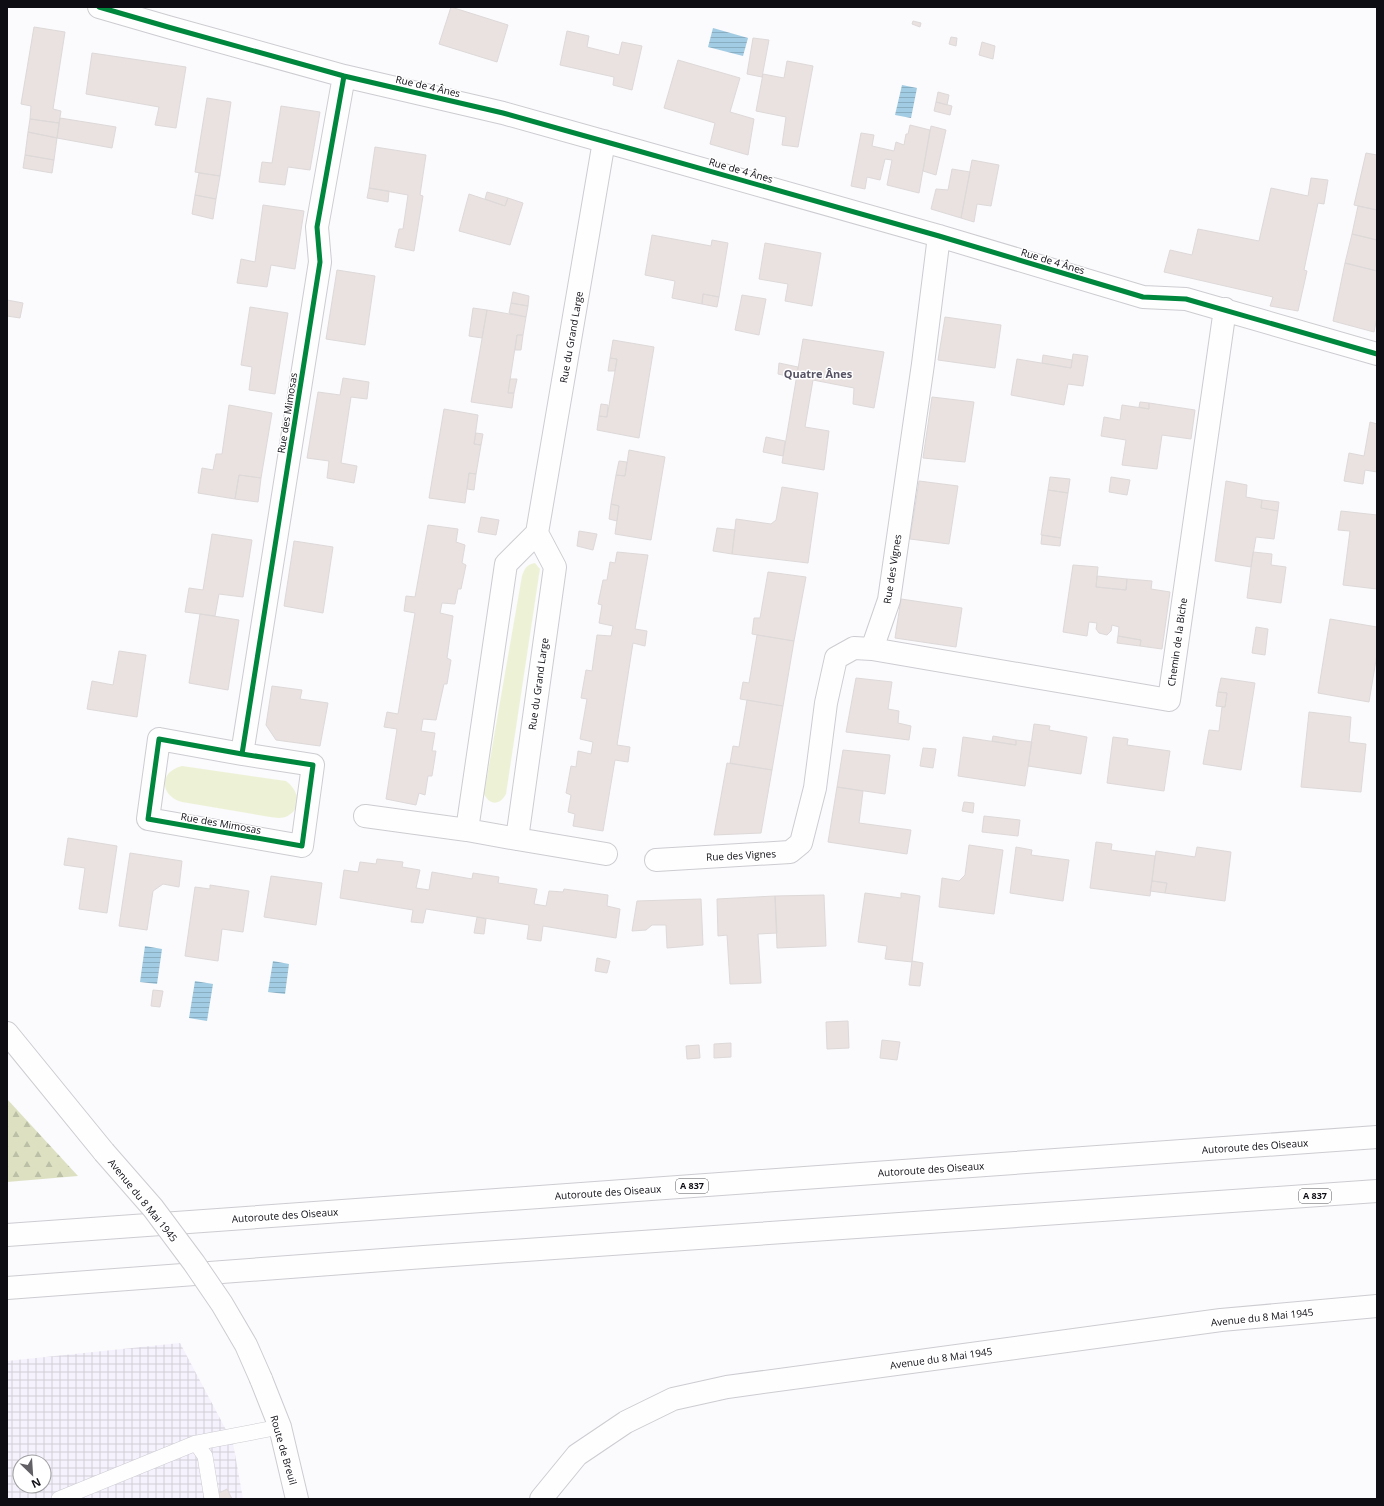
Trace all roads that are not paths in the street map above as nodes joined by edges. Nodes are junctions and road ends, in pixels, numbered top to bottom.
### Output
1 (99, 7) edge
2 (344, 76) junction
3 (604, 141) junction
4 (939, 236) junction
5 (1225, 309) junction
6 (1377, 354) edge
7 (537, 533) junction
8 (872, 649) junction
9 (242, 754) junction
10 (365, 816) dead end
11 (466, 830) junction
12 (517, 839) junction
13 (606, 854) dead end
14 (656, 860) dead end
15 (7, 1033) edge
16 (1377, 1137) edge
17 (1377, 1191) edge
18 (1253, 1200) junction
19 (1377, 1200) edge
20 (7, 1235) edge
21 (7, 1288) edge
22 (1377, 1306) edge
23 (261, 1379) joint
24 (280, 1427) junction
25 (196, 1443) junction
26 (58, 1499) edge
27 (212, 1499) edge
28 (297, 1499) edge
29 (540, 1499) edge

1 - 2 main road, Rue de 4 Ânes
2 - 3 main road, Rue de 4 Ânes
2 - 9 main road, Rue des Mimosas
3 - 4 main road, Rue de 4 Ânes
3 - 7 main road, Rue du Grand Large
4 - 5 main road, Rue de 4 Ânes
4 - 8 main road, Rue des Vignes
5 - 6 main road, Rue de 4 Ânes
5 - 8 main road, Chemin de la Biche
7 - 11 main road
7 - 12 main road, Rue du Grand Large
8 - 14 main road, Rue des Vignes
9 - 9 main road, Rue des Mimosas
10 - 11 main road
11 - 12 main road
12 - 13 main road
15 - 23 main road, Avenue du 8 Mai 1945, bridge
16 - 20 main road, Autoroute des Oiseaux / A 837
17 - 18 main road, A 837
18 - 19 main road
18 - 21 main road, A 837
22 - 29 main road, Avenue du 8 Mai 1945
23 - 24 main road, Route de Breuil
24 - 25 lane
24 - 28 main road, Route de Breuil
25 - 26 lane
25 - 27 lane

